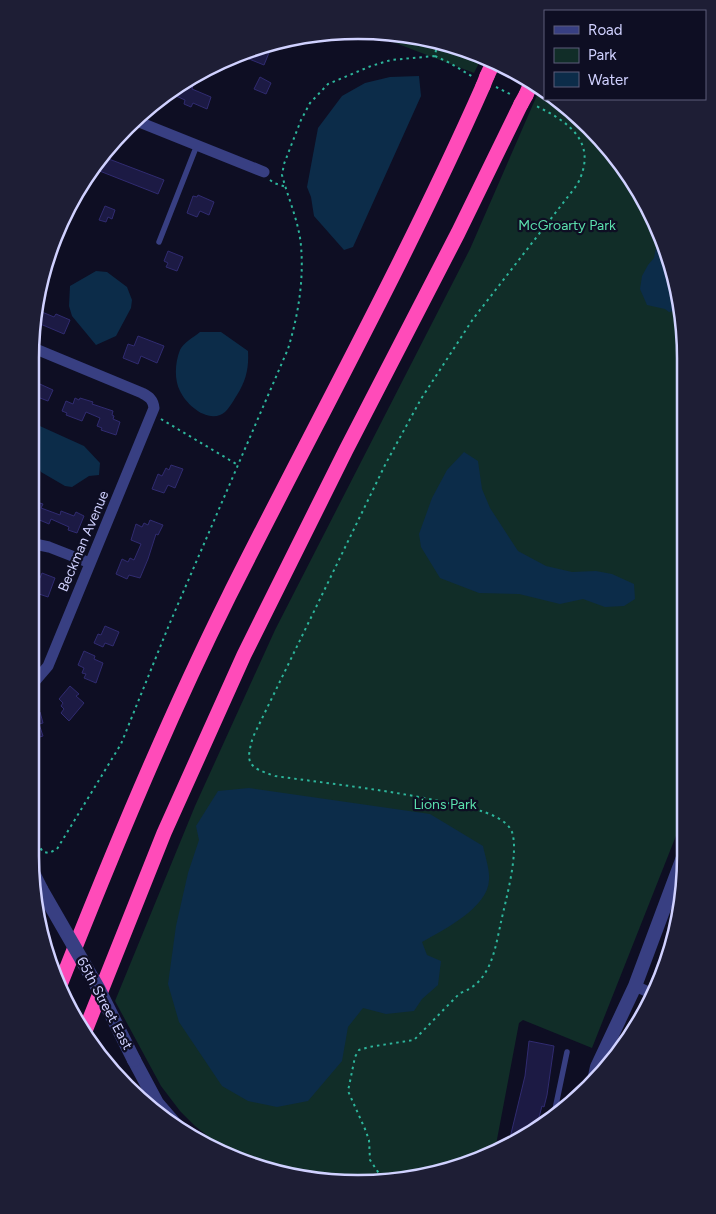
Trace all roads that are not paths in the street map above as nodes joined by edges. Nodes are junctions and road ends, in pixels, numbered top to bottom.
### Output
1 (491, 68) edge
2 (525, 96) edge
3 (142, 123) edge
4 (197, 145) junction
5 (264, 172) road end
6 (159, 242) dead end
7 (39, 350) edge
8 (39, 545) edge
9 (90, 563) junction
10 (39, 676) edge
11 (677, 873) edge
12 (40, 885) edge
13 (63, 978) edge
14 (635, 986) junction
15 (647, 991) edge
16 (88, 1025) edge
17 (567, 1052) dead end
18 (597, 1067) edge
19 (161, 1106) edge
20 (556, 1106) edge

1 - 13 highway
2 - 16 highway
3 - 4 street
4 - 5 street
4 - 6 lane
7 - 9 street, Beckman Avenue
8 - 9 street
9 - 10 street, Beckman Avenue
11 - 14 street
12 - 19 street, 65th Street East, bridge
14 - 15 street
14 - 18 street
17 - 20 lane

